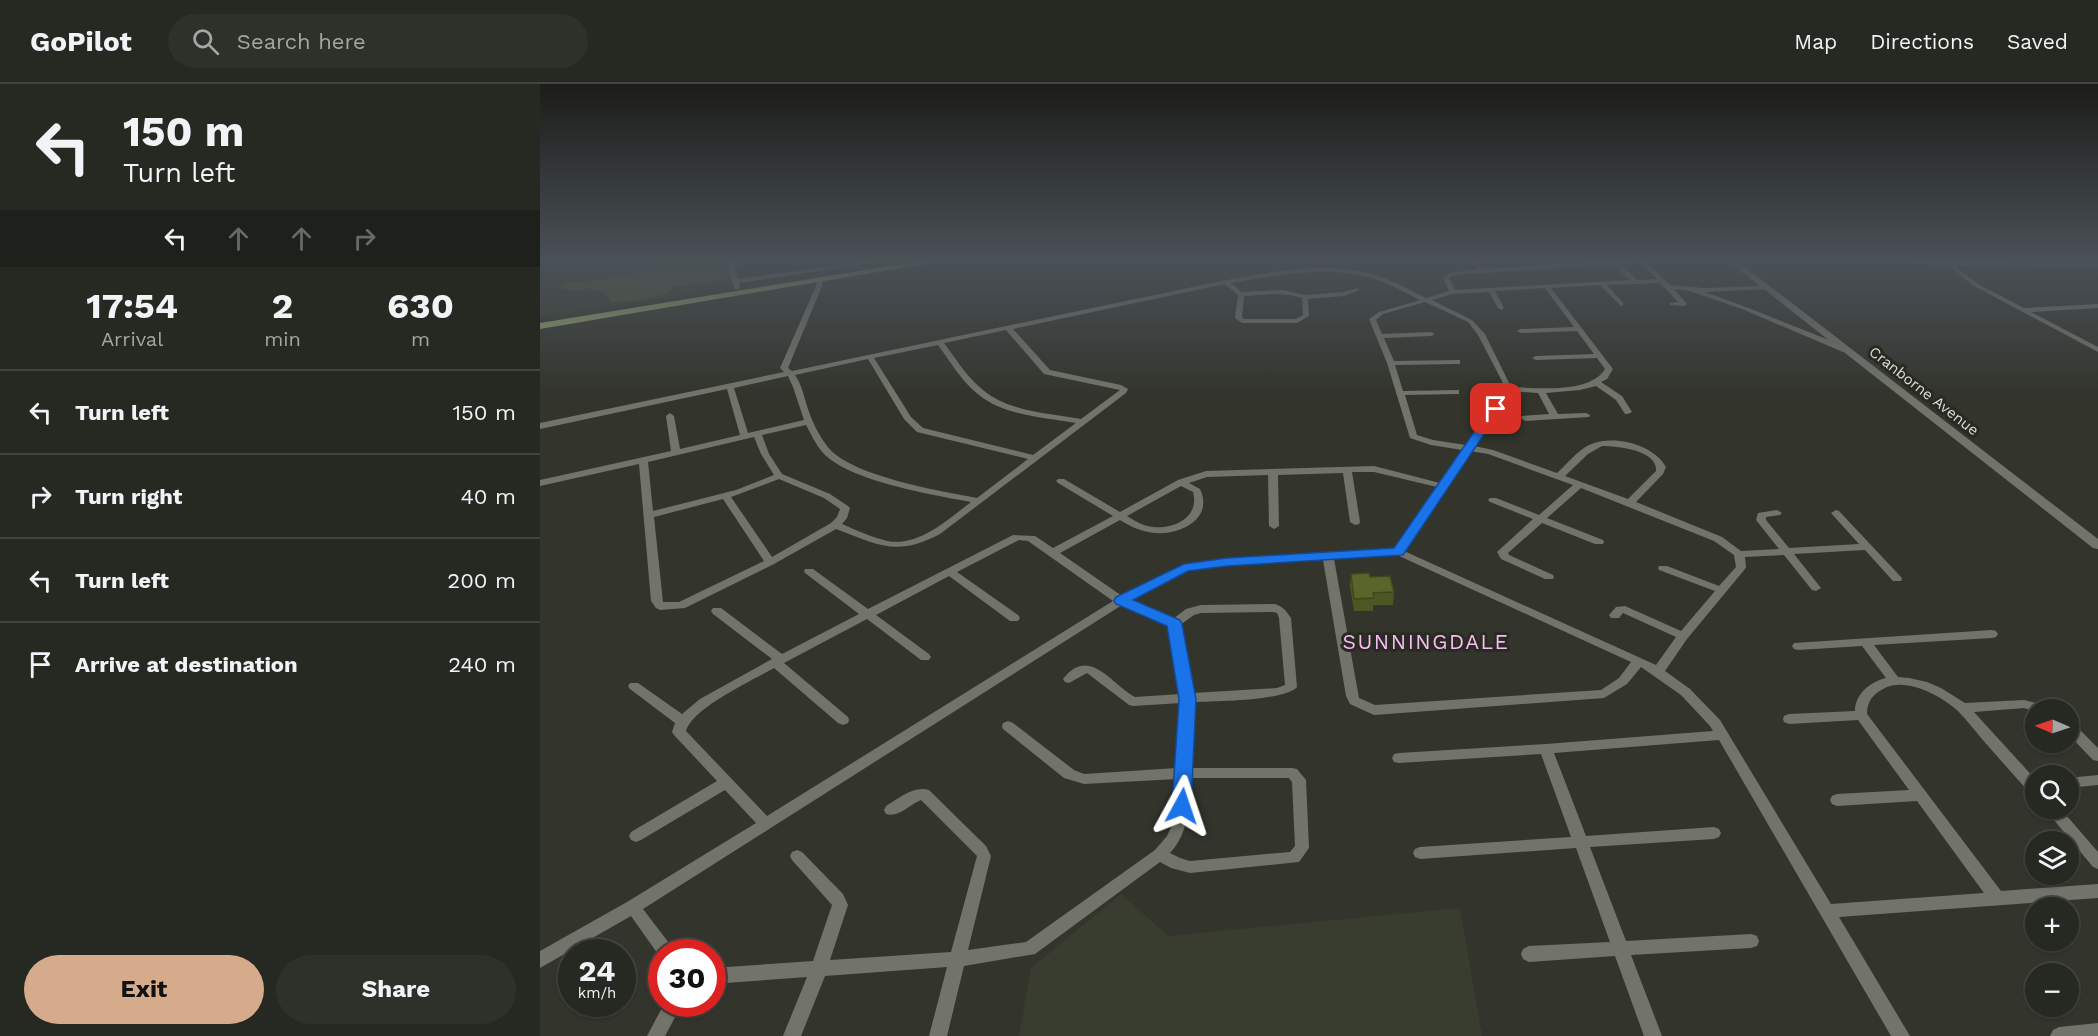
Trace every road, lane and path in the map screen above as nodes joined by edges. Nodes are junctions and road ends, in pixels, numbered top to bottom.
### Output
1 (647, 304) edge
2 (655, 304) edge
3 (810, 304) edge
4 (1120, 304) edge
5 (1239, 304) edge
6 (1305, 304) edge
7 (1414, 304) edge
8 (1437, 304) edge
9 (1499, 304) edge
10 (1560, 304) edge
11 (1734, 304) edge
12 (1787, 304) edge
13 (2012, 304) edge
14 (2098, 306) edge
15 (1501, 308) dead end
16 (2022, 310) junction
17 (567, 322) junction
18 (540, 324) edge
19 (1008, 328) junction
20 (1579, 329) junction
21 (1521, 331) dead end
22 (540, 333) edge
23 (1431, 334) dead end
24 (1381, 336) junction
25 (940, 343) junction
26 (1846, 350) junction
27 (2098, 350) edge
28 (1600, 356) junction
29 (870, 357) junction
30 (1536, 358) dead end
31 (1457, 362) dead end
32 (1391, 363) junction
33 (792, 373) junction
34 (1597, 383) junction
35 (730, 387) junction
36 (1508, 389) junction
37 (1541, 390) junction
38 (1456, 392) dead end
39 (1400, 393) junction
40 (1628, 412) dead end
41 (670, 416) dead end
42 (1586, 416) dead end
43 (1556, 417) junction
44 (1525, 418) dead end
45 (808, 422) junction
46 (1083, 422) junction
47 (540, 426) edge
48 (758, 434) junction
49 (745, 436) junction
50 (1470, 447) junction
51 (676, 452) junction
52 (1033, 458) junction
53 (643, 460) junction
54 (1347, 470) junction
55 (1273, 473) junction
56 (779, 476) junction
57 (1558, 477) junction
58 (1061, 481) dead end
59 (1181, 482) junction
60 (540, 483) edge
61 (1579, 485) junction
62 (1443, 486) junction
63 (726, 496) junction
64 (1493, 500) dead end
65 (978, 501) junction
66 (1630, 503) junction
67 (1777, 513) dead end
68 (1836, 513) dead end
69 (650, 515) junction
70 (1122, 515) junction
71 (1542, 520) junction
72 (1355, 522) dead end
73 (835, 525) junction
74 (1274, 526) dead end
75 (1599, 542) dead end
76 (2098, 545) edge
77 (1866, 547) junction
78 (1785, 551) junction
79 (1054, 552) junction
80 (1398, 552) junction
81 (1739, 554) junction
82 (1329, 557) junction
83 (771, 562) junction
84 (1663, 568) dead end
85 (809, 571) dead end
86 (948, 571) junction
87 (1549, 577) dead end
88 (1897, 579) dead end
89 (1816, 588) dead end
90 (1721, 590) junction
91 (1121, 601) junction
92 (717, 611) dead end
93 (867, 614) junction
94 (1615, 615) dead end
95 (1014, 618) dead end
96 (1174, 624) junction
97 (1992, 634) dead end
98 (1683, 636) junction
99 (1865, 642) junction
100 (1798, 646) dead end
101 (925, 657) dead end
102 (778, 661) junction
103 (1639, 661) junction
104 (1658, 671) junction
105 (1069, 679) dead end
106 (1894, 680) junction
107 (634, 686) dead end
108 (1188, 699) junction
109 (2025, 704) edge
110 (1962, 708) junction
111 (1861, 715) junction
112 (1789, 719) dead end
113 (843, 720) dead end
114 (682, 721) junction
115 (1008, 726) dead end
116 (1723, 735) junction
117 (2079, 737) edge
118 (1546, 749) junction
119 (2098, 756) edge
120 (1399, 758) dead end
121 (1185, 773) junction
122 (2025, 777) edge
123 (2098, 780) edge
124 (2079, 782) edge
125 (726, 783) junction
126 (1919, 795) junction
127 (1837, 800) dead end
128 (891, 810) dead end
129 (2060, 819) edge
130 (765, 823) junction
131 (1714, 832) dead end
132 (636, 836) dead end
133 (1580, 842) junction
134 (1420, 853) dead end
135 (1160, 854) junction
136 (797, 856) dead end
137 (2098, 863) edge
138 (2098, 891) edge
139 (1998, 899) junction
140 (633, 907) junction
141 (1828, 910) junction
142 (656, 939) edge
143 (1751, 941) dead end
144 (1622, 949) junction
145 (1529, 954) dead end
146 (958, 959) junction
147 (540, 960) edge
148 (819, 969) junction
149 (726, 975) edge
150 (666, 1017) edge
151 (2098, 1032) edge
152 (656, 1036) edge
153 (792, 1036) edge
154 (938, 1036) edge
155 (1653, 1036) edge
156 (1900, 1036) edge
157 (2059, 1036) edge

1 - 18 main road
2 - 17 main road
3 - 33 street
4 - 19 street
5 - 6 street
7 - 24 street
8 - 36 street
9 - 15 street
10 - 20 street
11 - 26 street
12 - 26 street, Cranborne Avenue
13 - 16 street
14 - 16 street
16 - 27 street
17 - 18 main road
17 - 22 main road
19 - 25 street
19 - 46 street
20 - 21 street
20 - 28 street
23 - 24 street
24 - 32 street
25 - 29 street
25 - 46 street
26 - 76 street, Cranborne Avenue
28 - 30 street
28 - 34 street
29 - 33 street
29 - 52 street
31 - 32 street
32 - 39 street
33 - 35 street
33 - 45 street
34 - 37 street
34 - 40 street
35 - 47 street
35 - 49 street
36 - 37 street
36 - 50 street
37 - 43 street
38 - 39 street
39 - 50 street
41 - 51 street
42 - 43 street
43 - 44 street
45 - 48 street
45 - 65 street
46 - 52 street
48 - 49 street
48 - 56 street
49 - 51 street
50 - 57 street
50 - 62 street
51 - 53 street
52 - 65 street
53 - 60 street
53 - 69 street
54 - 55 street
54 - 62 street
54 - 72 street
55 - 59 street
55 - 74 street
56 - 63 street
56 - 73 street
57 - 61 street
57 - 66 street
58 - 70 street
59 - 70 street
59 - 70 street
61 - 66 street
61 - 71 street
62 - 80 street
63 - 69 street
63 - 83 street
64 - 71 street
65 - 73 street
66 - 81 street
67 - 78 street
68 - 77 street
69 - 83 street
70 - 79 street
71 - 75 street
71 - 87 street
73 - 83 street
77 - 78 street
77 - 88 street
78 - 81 street
78 - 89 street
79 - 86 street
79 - 91 street
80 - 82 street
80 - 103 street
81 - 90 street
82 - 91 street
82 - 103 street
84 - 90 street
85 - 93 street
86 - 93 street
86 - 95 street
90 - 98 street
91 - 96 street
91 - 130 street
92 - 102 street
93 - 101 street
93 - 102 street
94 - 98 street
96 - 108 street
96 - 108 street
97 - 99 street
98 - 104 street
99 - 100 street
99 - 106 street
102 - 113 street
102 - 114 street
103 - 104 street
104 - 116 street
105 - 108 street
106 - 110 street
106 - 111 street
107 - 114 street
108 - 121 street
109 - 110 street
110 - 122 street
111 - 112 street
111 - 126 street
114 - 125 street
115 - 121 street
116 - 118 street
116 - 141 street
117 - 119 street
118 - 120 street
118 - 133 street
121 - 135 street
121 - 135 street
123 - 124 street
125 - 130 street
125 - 132 street
126 - 127 street
126 - 139 street
128 - 146 street
129 - 137 street
130 - 140 street
131 - 133 street
133 - 134 street
133 - 144 street
135 - 146 street
136 - 148 street
138 - 139 street
139 - 141 street
140 - 142 street
140 - 147 street
141 - 156 street
143 - 144 street
144 - 145 street
144 - 155 street
146 - 148 street
146 - 154 street
148 - 149 street
148 - 153 street
150 - 152 street
151 - 157 street

